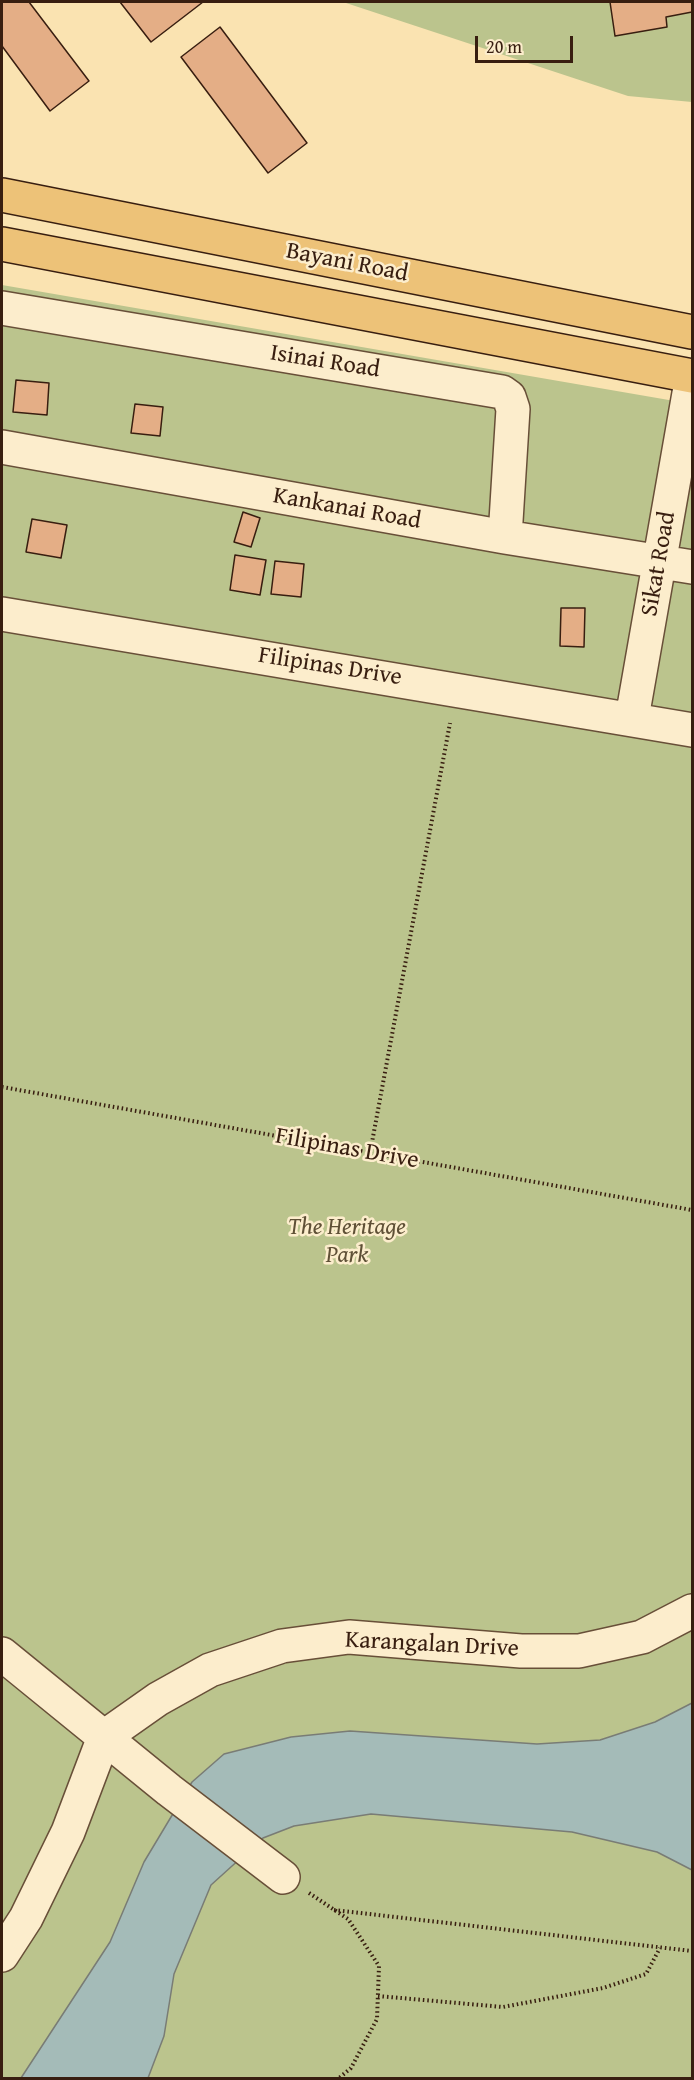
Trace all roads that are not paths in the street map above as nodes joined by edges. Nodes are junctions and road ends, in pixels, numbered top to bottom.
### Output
1 (2, 195) edge
2 (2, 244) edge
3 (2, 308) edge
4 (693, 332) edge
5 (692, 375) edge
6 (2, 447) edge
7 (505, 537) junction
8 (660, 561) junction
9 (693, 567) edge
10 (2, 614) edge
11 (632, 718) junction
12 (693, 730) edge
13 (693, 1611) edge
14 (2, 1654) edge
15 (104, 1737) junction
16 (283, 1877) road end
17 (2, 1955) edge

1 - 4 main road, Bayani Road
2 - 5 main road, Bayani Road
3 - 7 street, Isinai Road
5 - 8 street, Sikat Road
6 - 7 street, Kankanai Road
7 - 8 street, Kankanai Road
8 - 9 street, Kankanai Road
8 - 11 street, Sikat Road
10 - 11 street, Filipinas Drive
11 - 12 street, Filipinas Drive
13 - 15 street, Karangalan Drive
14 - 15 street
15 - 16 street
15 - 17 street

